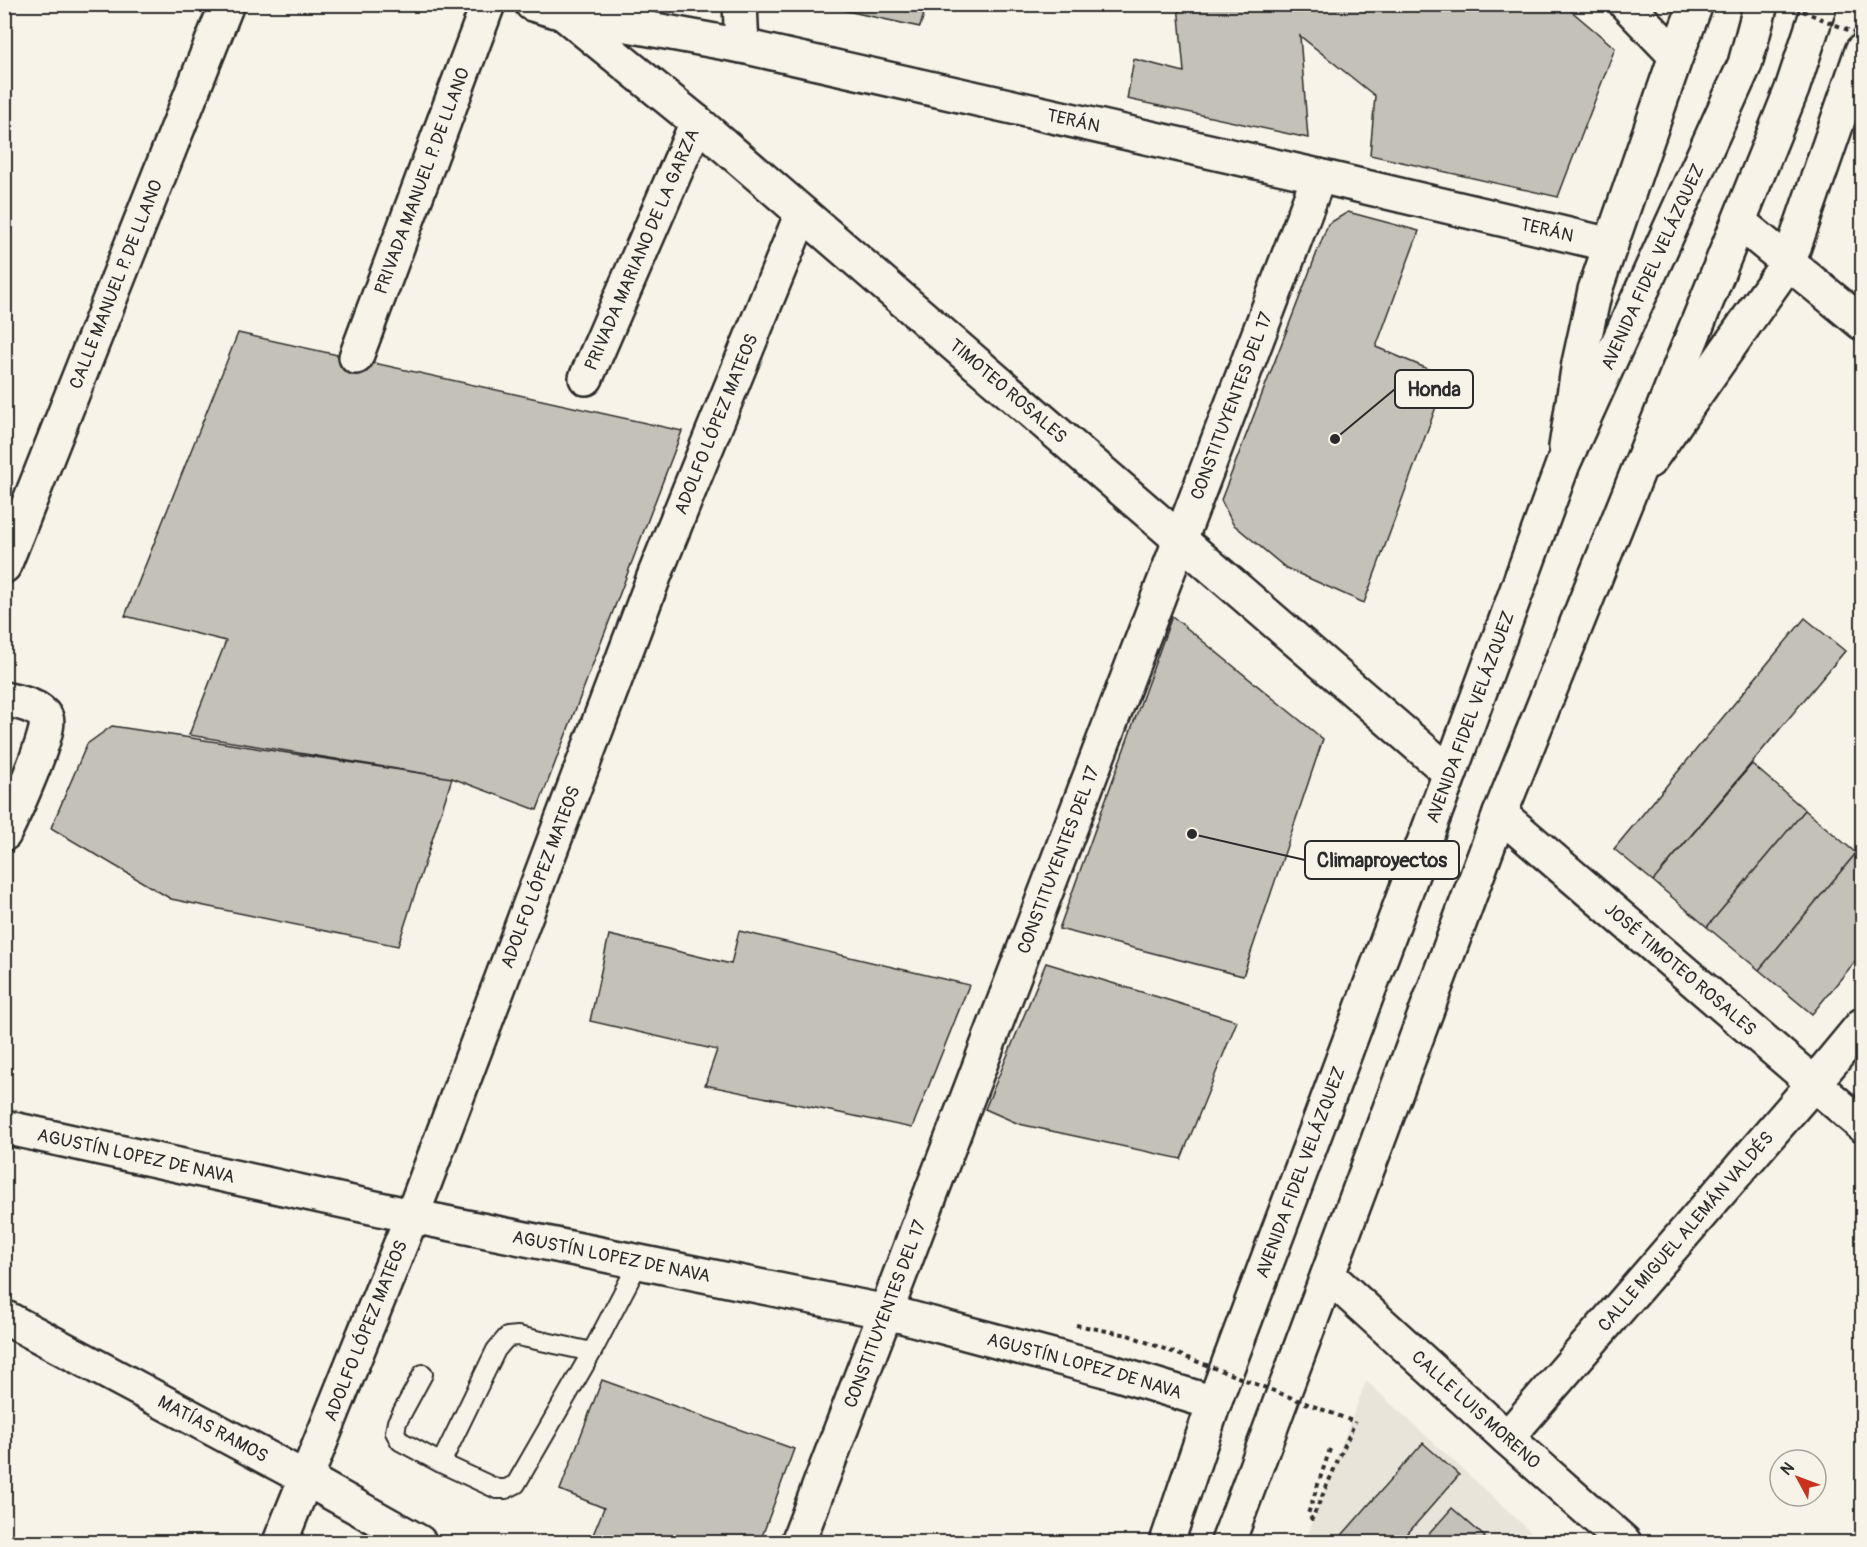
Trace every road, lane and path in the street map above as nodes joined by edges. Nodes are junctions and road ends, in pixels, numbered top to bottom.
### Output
1 (227, 4) edge
2 (488, 4) edge
3 (532, 4) edge
4 (740, 4) edge
5 (1626, 4) edge
6 (1696, 4) edge
7 (1761, 4) edge
8 (1786, 4) edge
9 (1820, 4) edge
10 (563, 13) junction
11 (1863, 36) edge
12 (742, 46) junction
13 (1863, 51) edge
14 (1676, 56) junction
15 (697, 122) junction
16 (1319, 176) junction
17 (802, 213) junction
18 (1739, 222) junction
19 (1611, 245) junction
20 (1789, 261) junction
21 (1863, 323) edge
22 (356, 357) dead end
23 (586, 378) dead end
24 (1563, 464) junction
25 (1635, 480) junction
26 (1181, 540) junction
27 (4, 566) edge
28 (4, 699) edge
29 (1450, 773) junction
30 (1500, 813) junction
31 (4, 834) edge
32 (1863, 1025) edge
33 (1814, 1083) junction
34 (1863, 1125) edge
35 (4, 1127) edge
36 (412, 1216) junction
37 (639, 1262) junction
38 (1328, 1275) junction
39 (886, 1312) junction
40 (4, 1317) edge
41 (1128, 1335) dead end
42 (592, 1352) junction
43 (423, 1374) dead end
44 (1214, 1403) junction
45 (1507, 1438) junction
46 (1330, 1449) dead end
47 (441, 1463) junction
48 (305, 1478) junction
49 (280, 1542) edge
50 (419, 1542) edge
51 (798, 1542) edge
52 (1167, 1542) edge
53 (1228, 1542) edge
54 (1624, 1542) edge

1 - 27 main road, CALLE MANUEL P. DE LLANO
2 - 22 main road, PRIVADA MANUEL P. DE LLANO
3 - 10 main road, TERÁN
4 - 12 main road
5 - 14 main road
6 - 14 main road
7 - 24 main road, AVENIDA FIDEL VELÁZQUEZ
8 - 11 path, bridge
9 - 18 main road
10 - 12 main road, TERÁN
10 - 15 main road, TIMOTEO ROSALES
12 - 16 main road, TERÁN
13 - 20 main road
14 - 19 main road
15 - 17 main road, TIMOTEO ROSALES
15 - 23 main road, PRIVADA MARIANO DE LA GARZA
16 - 19 main road, TERÁN
16 - 26 main road, CONSTITUYENTES DEL 17
17 - 26 main road, TIMOTEO ROSALES
17 - 36 main road, ADOLFO LÓPEZ MATEOS
18 - 20 main road
18 - 25 main road
19 - 24 main road
20 - 21 main road
20 - 25 main road
24 - 29 main road, AVENIDA FIDEL VELÁZQUEZ
25 - 30 main road
26 - 29 main road, TIMOTEO ROSALES
26 - 39 main road, CONSTITUYENTES DEL 17
28 - 31 main road
29 - 44 main road, AVENIDA FIDEL VELÁZQUEZ
30 - 33 main road, JOSÉ TIMOTEO ROSALES
30 - 38 main road
32 - 33 main road, CALLE MIGUEL ALEMÁN VALDÉS
33 - 34 main road, JOSÉ TIMOTEO ROSALES
33 - 45 main road, CALLE MIGUEL ALEMÁN VALDÉS
35 - 36 main road, AGUSTÍN LOPEZ DE NAVA
36 - 37 main road, AGUSTÍN LOPEZ DE NAVA
36 - 48 main road, ADOLFO LÓPEZ MATEOS
37 - 39 main road, AGUSTÍN LOPEZ DE NAVA
37 - 42 lane
38 - 45 main road, CALLE LUIS MORENO
38 - 53 main road
39 - 44 main road, AGUSTÍN LOPEZ DE NAVA
39 - 51 main road, CONSTITUYENTES DEL 17
40 - 48 main road, MATÍAS RAMOS
41 - 46 path, bridge
42 - 47 lane
42 - 47 lane
43 - 47 lane
44 - 52 main road, AVENIDA FIDEL VELÁZQUEZ
45 - 54 main road, CALLE LUIS MORENO
48 - 49 main road, ADOLFO LÓPEZ MATEOS
48 - 50 main road, MATÍAS RAMOS

